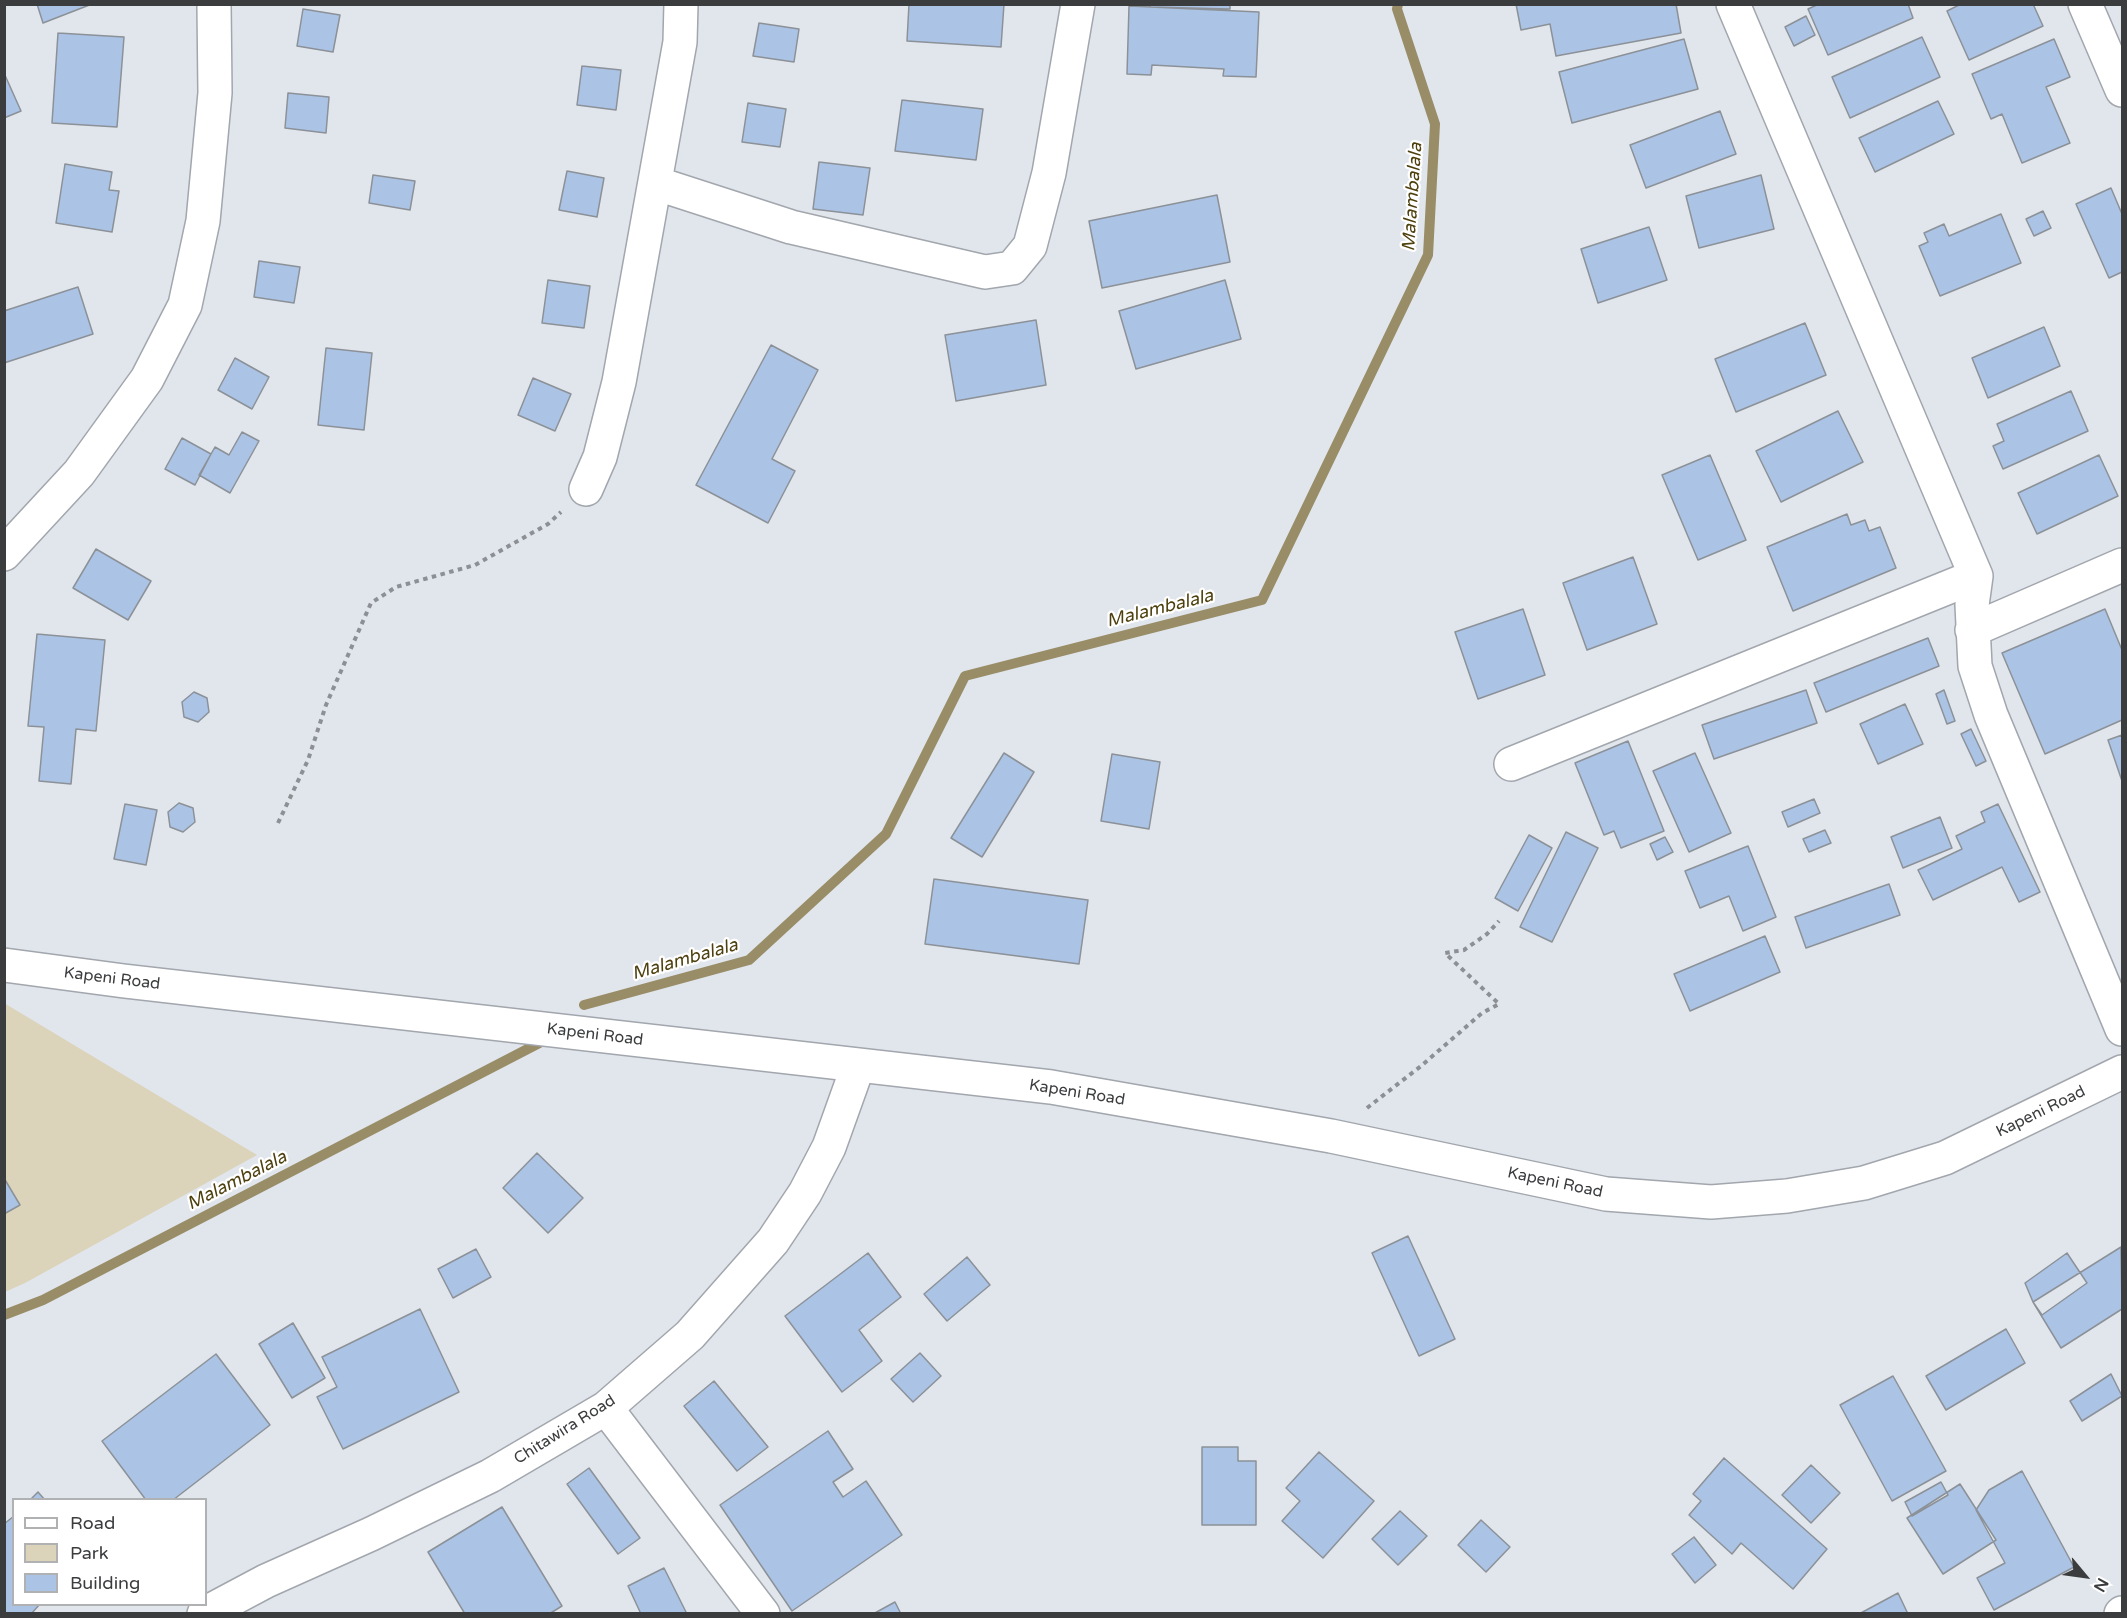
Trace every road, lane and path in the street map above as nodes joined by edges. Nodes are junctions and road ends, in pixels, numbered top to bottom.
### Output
1 (214, 4) edge
2 (681, 4) edge
3 (1078, 4) edge
4 (1733, 4) edge
5 (2085, 4) edge
6 (2122, 90) edge
7 (655, 183) junction
8 (586, 489) joint
9 (4, 554) edge
10 (2122, 565) edge
11 (1976, 576) junction
12 (1972, 630) junction
13 (1512, 764) dead end
14 (278, 823) dead end
15 (1499, 921) dead end
16 (4, 965) edge
17 (2122, 1029) edge
18 (858, 1066) junction
19 (2122, 1072) edge
20 (1331, 1136) junction
21 (606, 1408) junction
22 (204, 1614) edge
23 (763, 1614) edge

1 - 9 street
2 - 7 street
3 - 7 street
4 - 11 street
5 - 6 street
7 - 8 street
8 - 14 path
10 - 12 street
11 - 12 street
11 - 13 street
12 - 17 street
15 - 20 path
16 - 18 street, Kapeni Road
18 - 20 street, Kapeni Road
18 - 21 street, Chitawira Road
19 - 20 street, Kapeni Road
21 - 22 street, Chitawira Road
21 - 23 street

